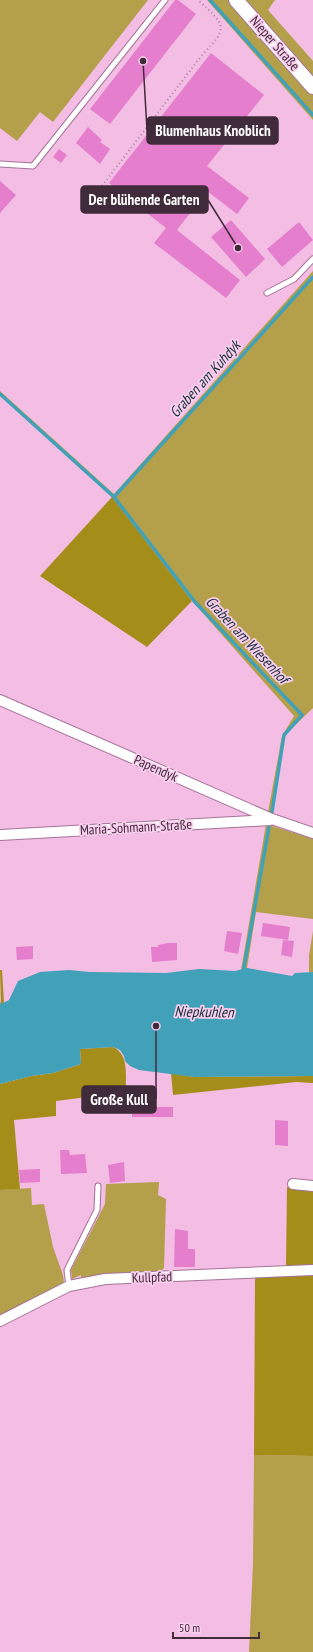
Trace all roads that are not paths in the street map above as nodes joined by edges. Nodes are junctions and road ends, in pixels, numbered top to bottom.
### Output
1 (165, 0) edge
2 (236, 0) edge
3 (313, 87) edge
4 (0, 164) edge
5 (313, 259) edge
6 (268, 293) dead end
7 (0, 700) edge
8 (272, 819) junction
9 (313, 833) edge
10 (0, 836) edge
11 (293, 1184) dead end
12 (98, 1186) dead end
13 (313, 1186) edge
14 (313, 1270) edge
15 (69, 1286) junction
16 (0, 1320) edge

1 - 4 lane
2 - 3 main road, Nieper Straße
5 - 6 lane
7 - 8 street, Papendyk
8 - 9 street, Papendyk
8 - 10 street, Maria-Sohmann-Straße
11 - 13 street
12 - 15 lane
14 - 15 street, Kullpfad
15 - 16 street, Kullpfad

